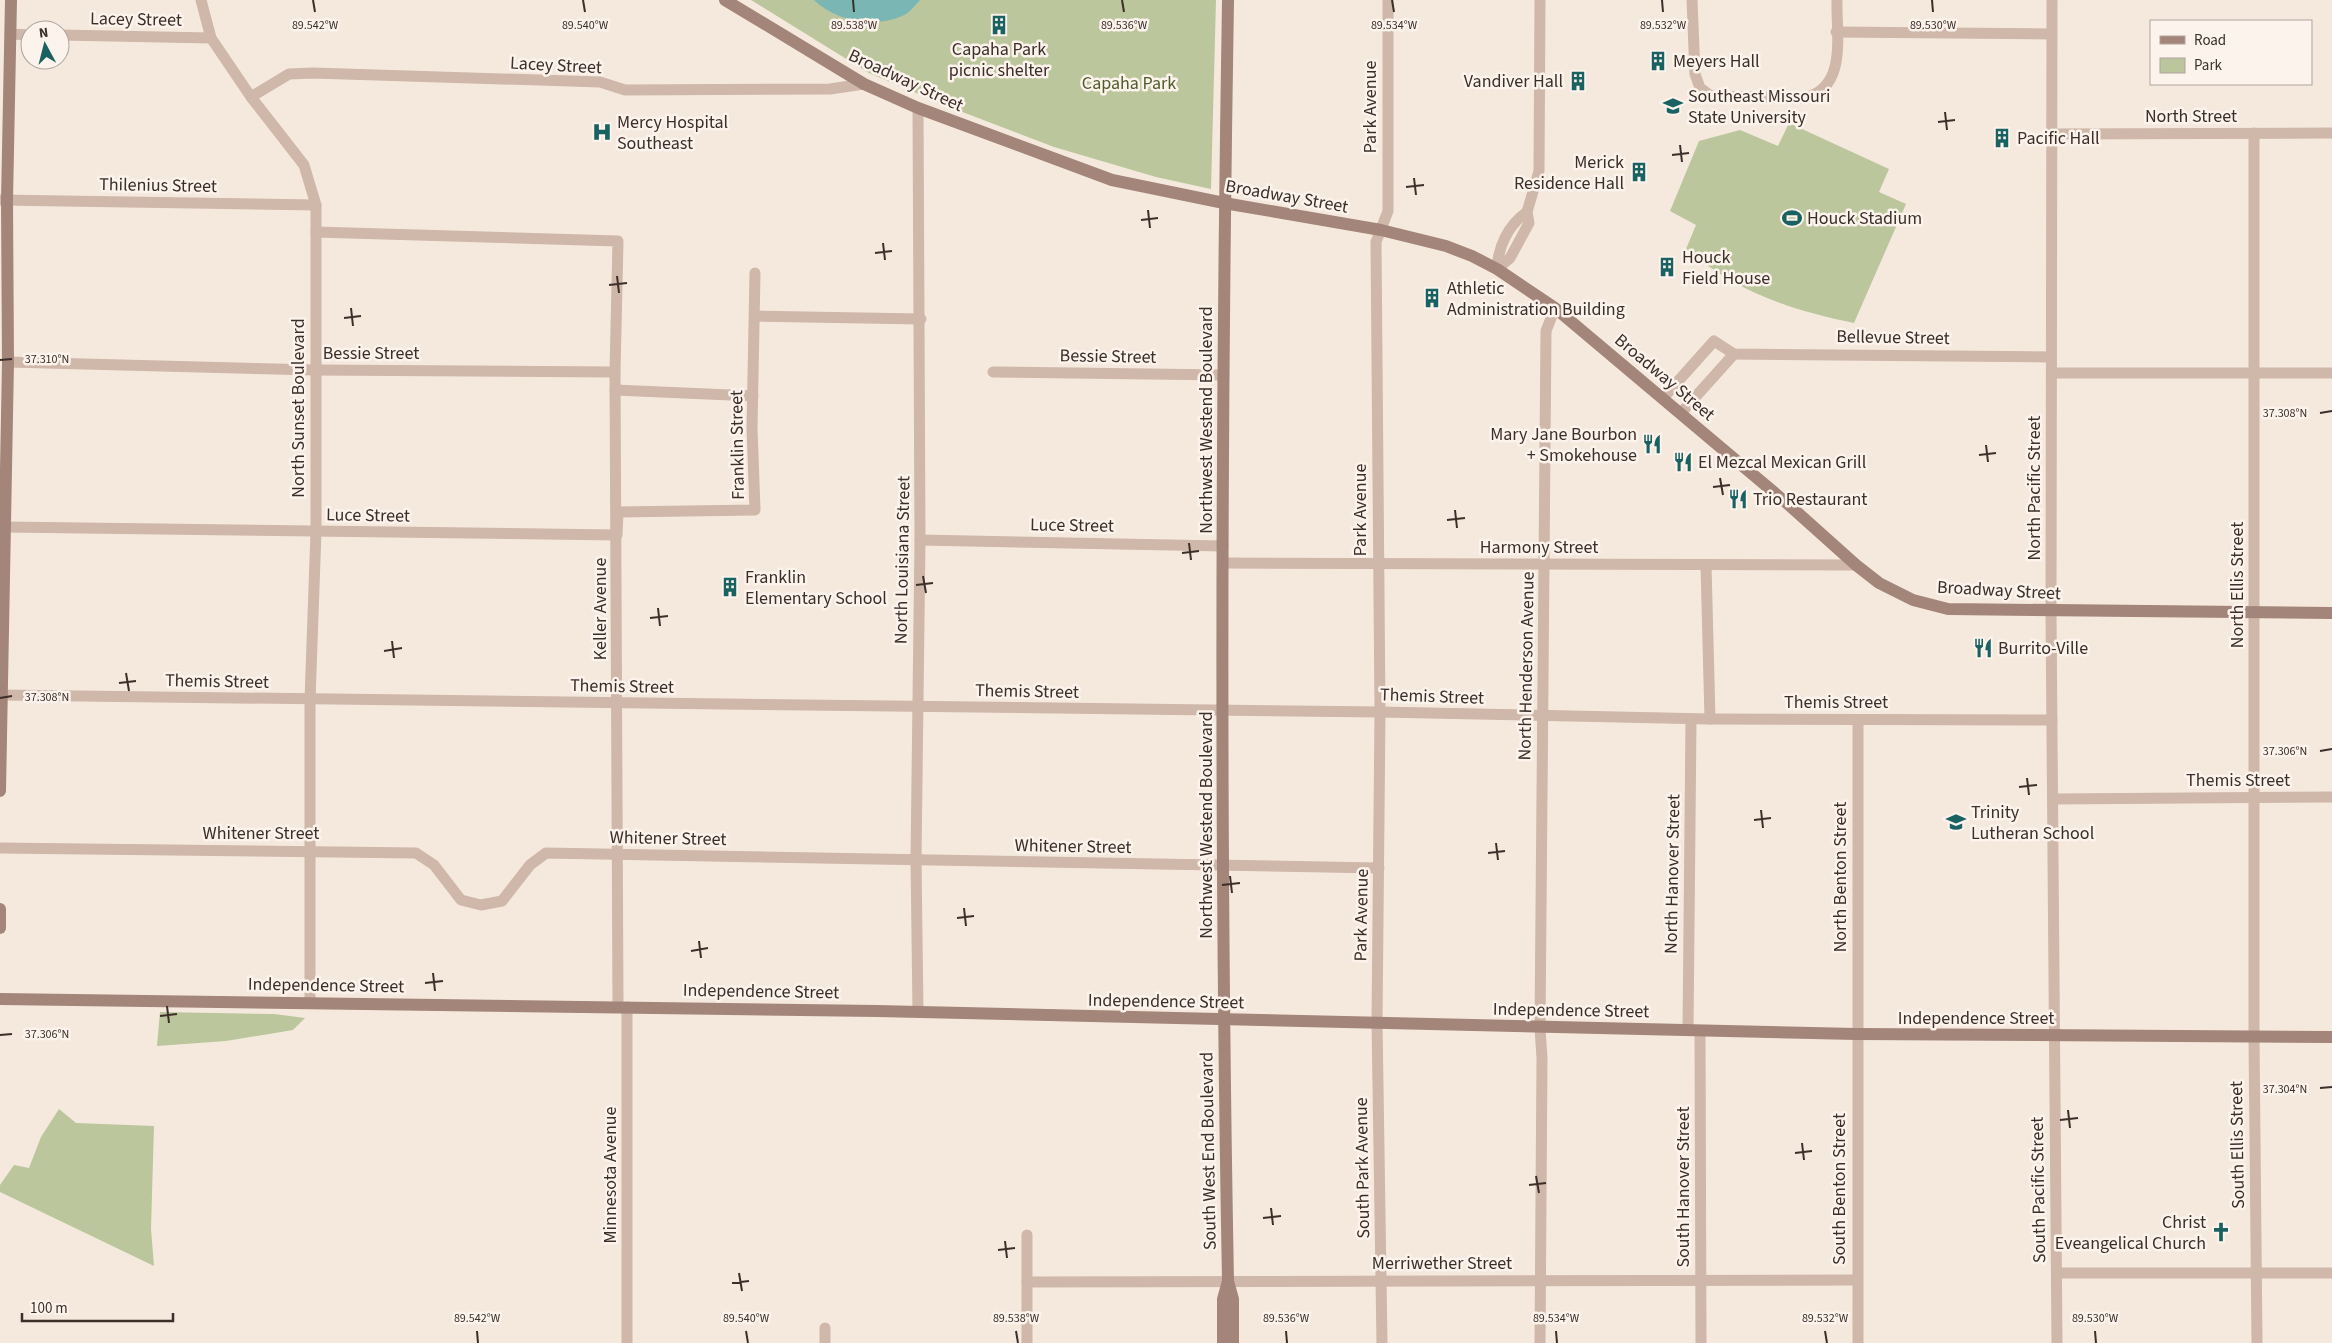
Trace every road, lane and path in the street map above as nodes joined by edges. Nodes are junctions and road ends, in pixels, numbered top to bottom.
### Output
1 (11, 0) edge
2 (201, 0) edge
3 (725, 0) edge
4 (1228, 0) edge
5 (1388, 0) edge
6 (1540, 0) edge
7 (1692, 0) edge
8 (1837, 0) edge
9 (2052, 0) edge
10 (1836, 32) junction
11 (10, 34) junction
12 (20, 34) edge
13 (2051, 34) junction
14 (70, 35) edge
15 (210, 38) junction
16 (864, 84) junction
17 (251, 98) junction
18 (918, 108) junction
19 (2254, 133) junction
20 (2332, 133) edge
21 (2051, 134) junction
22 (4, 200) edge
23 (1224, 203) junction
24 (316, 204) junction
25 (1381, 230) junction
26 (316, 232) junction
27 (1497, 269) junction
28 (755, 273) dead end
29 (1556, 308) junction
30 (755, 316) junction
31 (921, 319) junction
32 (1734, 354) junction
33 (2051, 356) junction
34 (8, 362) junction
35 (315, 370) junction
36 (615, 372) junction
37 (993, 372) dead end
38 (2052, 372) junction
39 (2254, 373) junction
40 (2332, 373) edge
41 (1224, 375) junction
42 (615, 390) junction
43 (753, 396) junction
44 (1663, 398) junction
45 (1681, 414) junction
46 (5, 527) junction
47 (316, 531) junction
48 (617, 535) junction
49 (920, 540) junction
50 (1223, 546) junction
51 (1223, 563) junction
52 (1378, 564) junction
53 (1545, 564) junction
54 (1706, 564) junction
55 (1856, 565) junction
56 (2051, 612) junction
57 (2332, 613) edge
58 (2255, 614) junction
59 (1, 695) junction
60 (310, 700) junction
61 (618, 703) junction
62 (918, 707) junction
63 (1223, 711) junction
64 (1380, 712) junction
65 (1542, 717) junction
66 (1691, 719) junction
67 (1710, 719) junction
68 (2052, 720) junction
69 (1858, 721) junction
70 (0, 791) edge
71 (2255, 797) junction
72 (2332, 797) edge
73 (2054, 799) junction
74 (0, 848) edge
75 (311, 850) junction
76 (616, 855) junction
77 (916, 860) junction
78 (1222, 867) junction
79 (1379, 868) junction
80 (0, 909) edge
81 (0, 928) edge
82 (0, 999) edge
83 (310, 1002) junction
84 (623, 1007) junction
85 (918, 1012) junction
86 (1224, 1020) junction
87 (1377, 1022) junction
88 (1540, 1028) junction
89 (1694, 1030) junction
90 (1856, 1034) junction
91 (2053, 1036) junction
92 (2254, 1037) junction
93 (2332, 1037) edge
94 (1026, 1235) dead end
95 (2057, 1273) junction
96 (2256, 1273) junction
97 (2332, 1273) edge
98 (1700, 1280) junction
99 (1857, 1280) junction
100 (1228, 1281) junction
101 (1382, 1281) junction
102 (1540, 1281) junction
103 (1027, 1282) junction
104 (824, 1328) dead end
105 (627, 1343) edge
106 (825, 1343) edge
107 (1027, 1343) edge
108 (1223, 1343) edge
109 (1233, 1343) edge
110 (1382, 1343) edge
111 (1540, 1343) edge
112 (1700, 1343) edge
113 (1858, 1343) edge
114 (2057, 1343) edge
115 (2257, 1343) edge

1 - 11 street
2 - 15 street, North Sunset Boulevard
3 - 16 street, Broadway Street
4 - 23 street, Northwest Westend Boulevard
5 - 25 street, Park Avenue
6 - 27 street
7 - 10 street
8 - 10 street
9 - 13 street, North Pacific Street
10 - 13 street
11 - 12 street
11 - 22 street
13 - 21 street, North Pacific Street
14 - 15 street, Lacey Street
15 - 17 street, North Sunset Boulevard
16 - 17 street, Lacey Street
16 - 18 street, Broadway Street
17 - 24 street, North Sunset Boulevard
18 - 23 street, Broadway Street
18 - 31 street, North Louisiana Street
19 - 20 street, North Street
19 - 21 street, North Street
19 - 39 street, North Ellis Street
21 - 33 street, North Pacific Street
22 - 24 street, Thilenius Street
22 - 34 street
23 - 25 street, Broadway Street
23 - 41 street, Northwest Westend Boulevard
24 - 26 street, North Sunset Boulevard
25 - 27 street, Broadway Street
25 - 52 street, Park Avenue
26 - 35 street, North Sunset Boulevard
26 - 36 street, Keller Avenue
27 - 29 street, Broadway Street
28 - 30 street, Franklin Street
29 - 44 street, Broadway Street
29 - 53 street, North Henderson Avenue
30 - 31 street
30 - 43 street, Franklin Street
31 - 49 street, North Louisiana Street
32 - 33 street, Bellevue Street
32 - 44 street
32 - 45 street
33 - 38 street, North Pacific Street
34 - 35 street, Bessie Street
34 - 46 street
35 - 36 street, Bessie Street
35 - 47 street, North Sunset Boulevard
36 - 42 street, Keller Avenue
37 - 41 street, Bessie Street
38 - 39 street
38 - 56 street, North Pacific Street
39 - 40 street
39 - 58 street, North Ellis Street
41 - 50 street, Northwest Westend Boulevard
42 - 43 street
42 - 48 street, Keller Avenue
43 - 48 street, Franklin Street
44 - 45 street, Broadway Street
45 - 55 street, Broadway Street
46 - 47 street, Luce Street
46 - 59 street
47 - 48 street, Luce Street
47 - 60 street, North Sunset Boulevard
48 - 61 street, Keller Avenue
49 - 50 street, Luce Street
49 - 62 street, North Louisiana Street
50 - 51 street, Northwest Westend Boulevard
51 - 52 street, Harmony Street
51 - 63 street, Northwest Westend Boulevard
52 - 53 street, Harmony Street
52 - 64 street, Park Avenue
53 - 54 street, Harmony Street
53 - 65 street, North Henderson Avenue
54 - 55 street, Harmony Street
54 - 67 street
55 - 56 street, Broadway Street
56 - 58 street, Broadway Street
56 - 68 street, North Pacific Street
57 - 58 street, Broadway Street
58 - 71 street, North Ellis Street
59 - 60 street, Themis Street
59 - 70 street
60 - 61 street, Themis Street
60 - 75 street, North Sunset Boulevard
61 - 62 street, Themis Street
61 - 76 street, Keller Avenue
62 - 63 street, Themis Street
62 - 77 street, North Louisiana Street
63 - 64 street, Themis Street
63 - 78 street, Northwest Westend Boulevard
64 - 65 street, Themis Street
64 - 79 street, Park Avenue
65 - 66 street, Themis Street
65 - 88 street, North Henderson Avenue
66 - 67 street, Themis Street
66 - 89 street, North Hanover Street
67 - 69 street, Themis Street
68 - 69 street, Themis Street
68 - 73 street, North Pacific Street
69 - 90 street, North Benton Street
71 - 72 street, Themis Street
71 - 73 street, Themis Street
71 - 92 street, North Ellis Street
73 - 91 street, North Pacific Street
74 - 75 street, Whitener Street
75 - 76 street, Whitener Street
75 - 83 street, North Sunset Boulevard
76 - 77 street, Whitener Street
76 - 84 street, Keller Avenue
77 - 78 street, Whitener Street
77 - 85 street, North Louisiana Street
78 - 79 street, Whitener Street
78 - 86 street, Northwest Westend Boulevard
79 - 87 street, Park Avenue
80 - 81 street
82 - 83 street, Independence Street
83 - 84 street, Independence Street
84 - 85 street, Independence Street
84 - 105 street, Minnesota Avenue
85 - 86 street, Independence Street
86 - 87 street, Independence Street
86 - 100 street, South West End Boulevard
87 - 88 street, Independence Street
87 - 101 street, South Park Avenue
88 - 89 street, Independence Street
88 - 102 street, North Henderson Avenue
89 - 90 street, Independence Street
89 - 98 street, South Hanover Street
90 - 91 street, Independence Street
90 - 99 street, South Benton Street
91 - 92 street, Independence Street
91 - 95 street, South Pacific Street
92 - 93 street, Independence Street
92 - 96 street, South Ellis Street
94 - 103 street
95 - 96 street
95 - 114 street, South Pacific Street
96 - 97 street
96 - 115 street, South Ellis Street
98 - 99 street, Merriwether Street
98 - 102 street, Merriwether Street
98 - 112 street, South Hanover Street
99 - 113 street, South Benton Street
100 - 101 street, Merriwether Street
100 - 103 street, Merriwether Street
100 - 108 street, South West End Boulevard
100 - 109 street, South West End Boulevard
101 - 102 street, Merriwether Street
101 - 110 street, South Park Avenue
102 - 111 street, North Henderson Avenue
103 - 107 street
104 - 106 street

